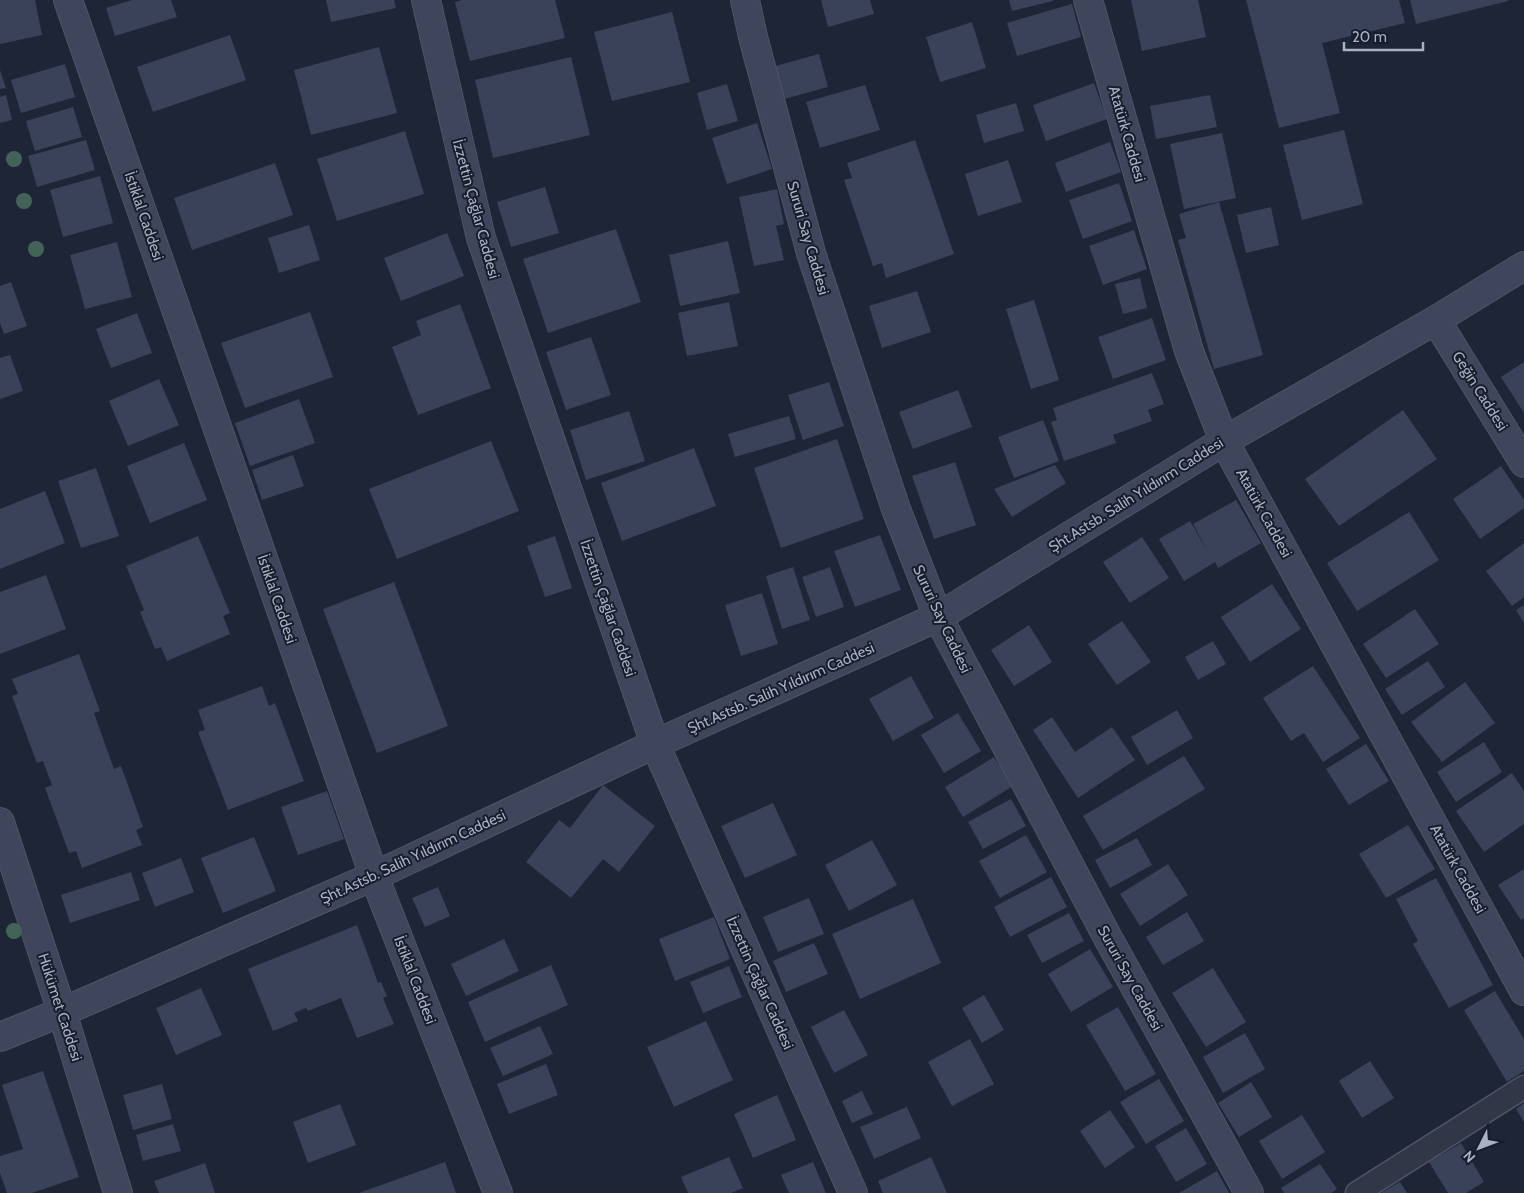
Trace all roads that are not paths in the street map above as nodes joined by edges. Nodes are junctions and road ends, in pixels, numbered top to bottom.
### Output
1 (68, 0) edge
2 (426, 0) edge
3 (745, 0) edge
4 (1088, 0) edge
5 (1524, 266) edge
6 (1436, 320) junction
7 (1224, 441) junction
8 (1524, 463) edge
9 (938, 617) junction
10 (655, 744) junction
11 (0, 822) edge
12 (374, 876) junction
13 (1524, 991) edge
14 (62, 1012) junction
15 (0, 1037) edge
16 (1524, 1087) edge
17 (118, 1193) edge
18 (498, 1193) edge
19 (853, 1193) edge
20 (1249, 1193) edge
21 (1357, 1193) edge

1 - 12 street, İstiklal Caddesi
2 - 10 street, İzzettin Çağlar Caddesi
3 - 9 street, Sururi Say Caddesi
4 - 7 street, Atatürk Caddesi
5 - 6 street, Şht.Astsb. Salih Yıldırım Caddesi
6 - 7 street, Şht.Astsb. Salih Yıldırım Caddesi
6 - 8 street, Geğin Caddesi
7 - 9 street, Şht.Astsb. Salih Yıldırım Caddesi
7 - 13 street, Atatürk Caddesi
9 - 10 street, Şht.Astsb. Salih Yıldırım Caddesi
9 - 20 street, Sururi Say Caddesi
10 - 12 street, Şht.Astsb. Salih Yıldırım Caddesi
10 - 19 street, İzzettin Çağlar Caddesi
11 - 14 street, Hükümet Caddesi
12 - 14 street, Şht.Astsb. Salih Yıldırım Caddesi
12 - 18 street, İstiklal Caddesi
14 - 15 street, Şht.Astsb. Salih Yıldırım Caddesi
14 - 17 street, Hükümet Caddesi
16 - 21 street

